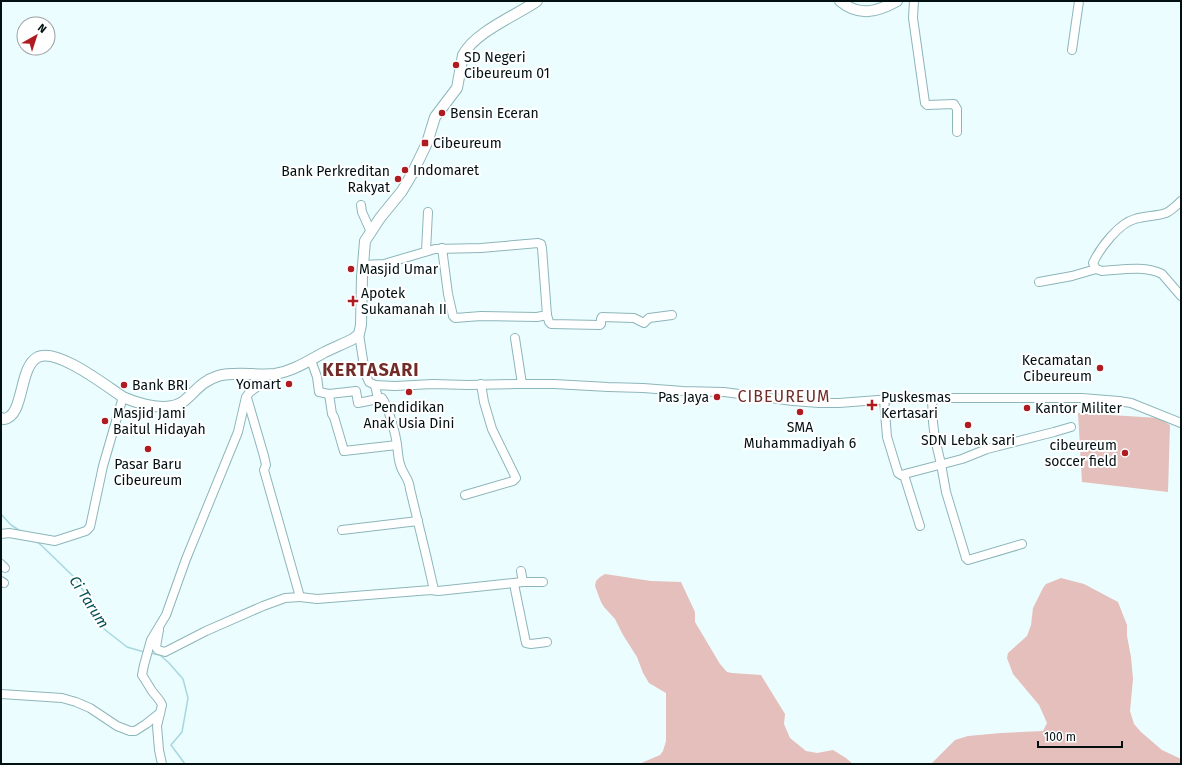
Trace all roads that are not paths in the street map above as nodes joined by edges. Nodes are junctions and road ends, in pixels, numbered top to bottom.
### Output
1 (537, 1) edge
2 (840, 1) edge
3 (897, 1) edge
4 (914, 1) edge
5 (1079, 1) edge
6 (1072, 50) dead end
7 (957, 132) dead end
8 (1181, 201) edge
9 (361, 205) dead end
10 (428, 212) dead end
11 (371, 232) junction
12 (442, 248) junction
13 (426, 251) junction
14 (363, 266) junction
15 (1096, 269) junction
16 (1039, 282) dead end
17 (1181, 296) edge
18 (672, 315) dead end
19 (547, 316) junction
20 (359, 334) junction
21 (515, 338) dead end
22 (312, 360) junction
23 (269, 374) junction
24 (481, 384) junction
25 (522, 384) junction
26 (375, 385) junction
27 (329, 394) junction
28 (123, 397) junction
29 (246, 397) junction
30 (932, 398) junction
31 (378, 399) junction
32 (884, 399) junction
33 (1, 418) edge
34 (1181, 423) edge
35 (1071, 427) dead end
36 (397, 446) junction
37 (941, 464) junction
38 (904, 474) junction
39 (465, 495) dead end
40 (418, 521) junction
41 (920, 526) dead end
42 (342, 530) dead end
43 (1, 534) edge
44 (1022, 544) dead end
45 (521, 571) dead end
46 (523, 582) junction
47 (543, 582) dead end
48 (514, 584) junction
49 (434, 590) junction
50 (300, 598) junction
51 (160, 626) junction
52 (547, 642) dead end
53 (1, 694) edge
54 (160, 713) junction
55 (162, 764) edge

1 - 11 main road
2 - 3 main road
4 - 7 street
5 - 6 street
8 - 15 street
9 - 11 street
10 - 13 street
11 - 14 main road
12 - 13 street
12 - 19 street
12 - 19 street
13 - 14 street
14 - 20 main road
15 - 16 street
15 - 17 street
18 - 19 street
20 - 22 main road
20 - 26 street
21 - 25 street
22 - 23 main road
22 - 27 street
23 - 28 main road
23 - 29 street
24 - 25 street
24 - 26 street
24 - 39 street
25 - 32 street
26 - 31 street
27 - 31 street
27 - 36 street
28 - 33 main road
28 - 43 street
29 - 50 street
29 - 51 street
30 - 32 street
30 - 34 street
30 - 37 street
31 - 36 street
32 - 38 street
35 - 37 street
36 - 40 street
37 - 38 street
37 - 44 street
38 - 41 street
40 - 42 street
40 - 49 street
45 - 46 street
46 - 47 street
46 - 48 street
48 - 49 street
48 - 52 street
49 - 50 street
50 - 51 street
51 - 54 street
53 - 54 street
54 - 55 street

